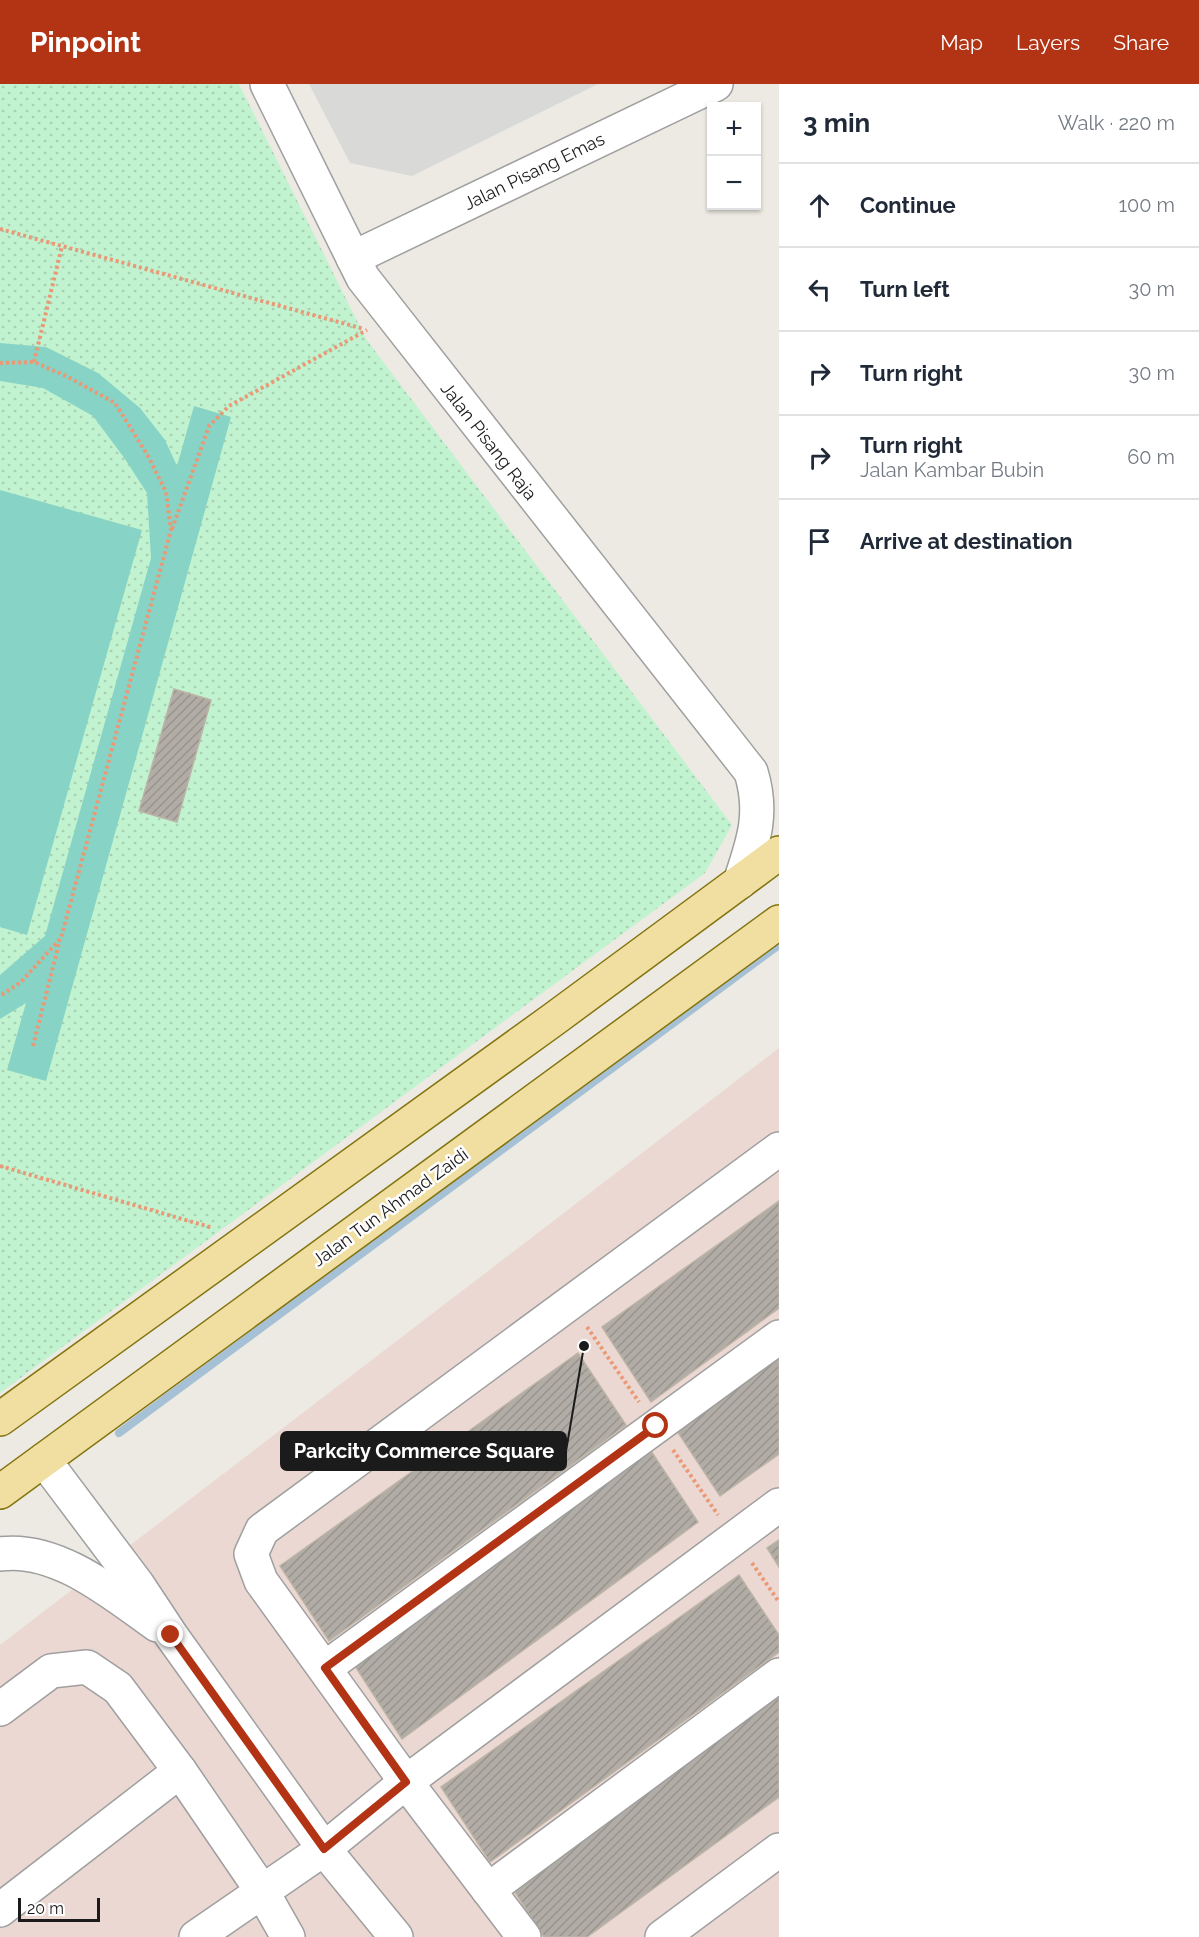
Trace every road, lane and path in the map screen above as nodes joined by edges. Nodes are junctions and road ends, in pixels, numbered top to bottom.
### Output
1 (267, 84) edge
2 (716, 84) edge
3 (664, 95) edge
4 (0, 229) edge
5 (62, 246) junction
6 (353, 258) junction
7 (379, 323) junction
8 (34, 362) junction
9 (0, 363) edge
10 (171, 530) junction
11 (751, 772) junction
12 (779, 789) edge
13 (779, 853) edge
14 (740, 882) junction
15 (779, 922) edge
16 (61, 938) junction
17 (0, 996) edge
18 (33, 1046) dead end
19 (779, 1149) edge
20 (0, 1166) edge
21 (250, 1239) junction
22 (779, 1337) edge
23 (0, 1419) edge
24 (44, 1460) junction
25 (0, 1492) edge
26 (779, 1505) edge
27 (0, 1554) edge
28 (171, 1635) junction
29 (325, 1668) junction
30 (779, 1675) edge
31 (0, 1709) edge
32 (180, 1771) junction
33 (406, 1782) junction
34 (324, 1849) junction
35 (779, 1850) edge
36 (488, 1890) junction
37 (262, 1891) junction
38 (0, 1910) edge
39 (196, 1937) edge
40 (288, 1937) edge
41 (396, 1937) edge
42 (525, 1937) edge
43 (662, 1937) edge

1 - 6 street, Jalan Pisang Raja
2 - 3 street, Jalan Pisang Emas
3 - 6 street, Jalan Pisang Emas
4 - 5 path
5 - 7 path
5 - 8 path
6 - 7 street, Jalan Pisang Raja
7 - 10 path
7 - 11 street, Jalan Pisang Raja
8 - 9 path
8 - 10 path
10 - 16 path
11 - 12 street
11 - 14 street
13 - 14 main road
14 - 21 main road
15 - 24 main road, Jalan Tun Ahmad Zaidi
16 - 17 path
16 - 18 path
19 - 29 street
20 - 21 path
21 - 23 main road
22 - 29 street
24 - 25 main road, Jalan Tun Ahmad Zaidi
24 - 28 street
26 - 33 street
27 - 28 street
28 - 34 street
29 - 33 street
30 - 36 street
31 - 32 street
32 - 37 street
32 - 38 street
33 - 34 street
33 - 36 street
34 - 37 street
34 - 41 street
35 - 43 street
36 - 42 street
37 - 39 street
37 - 40 street

